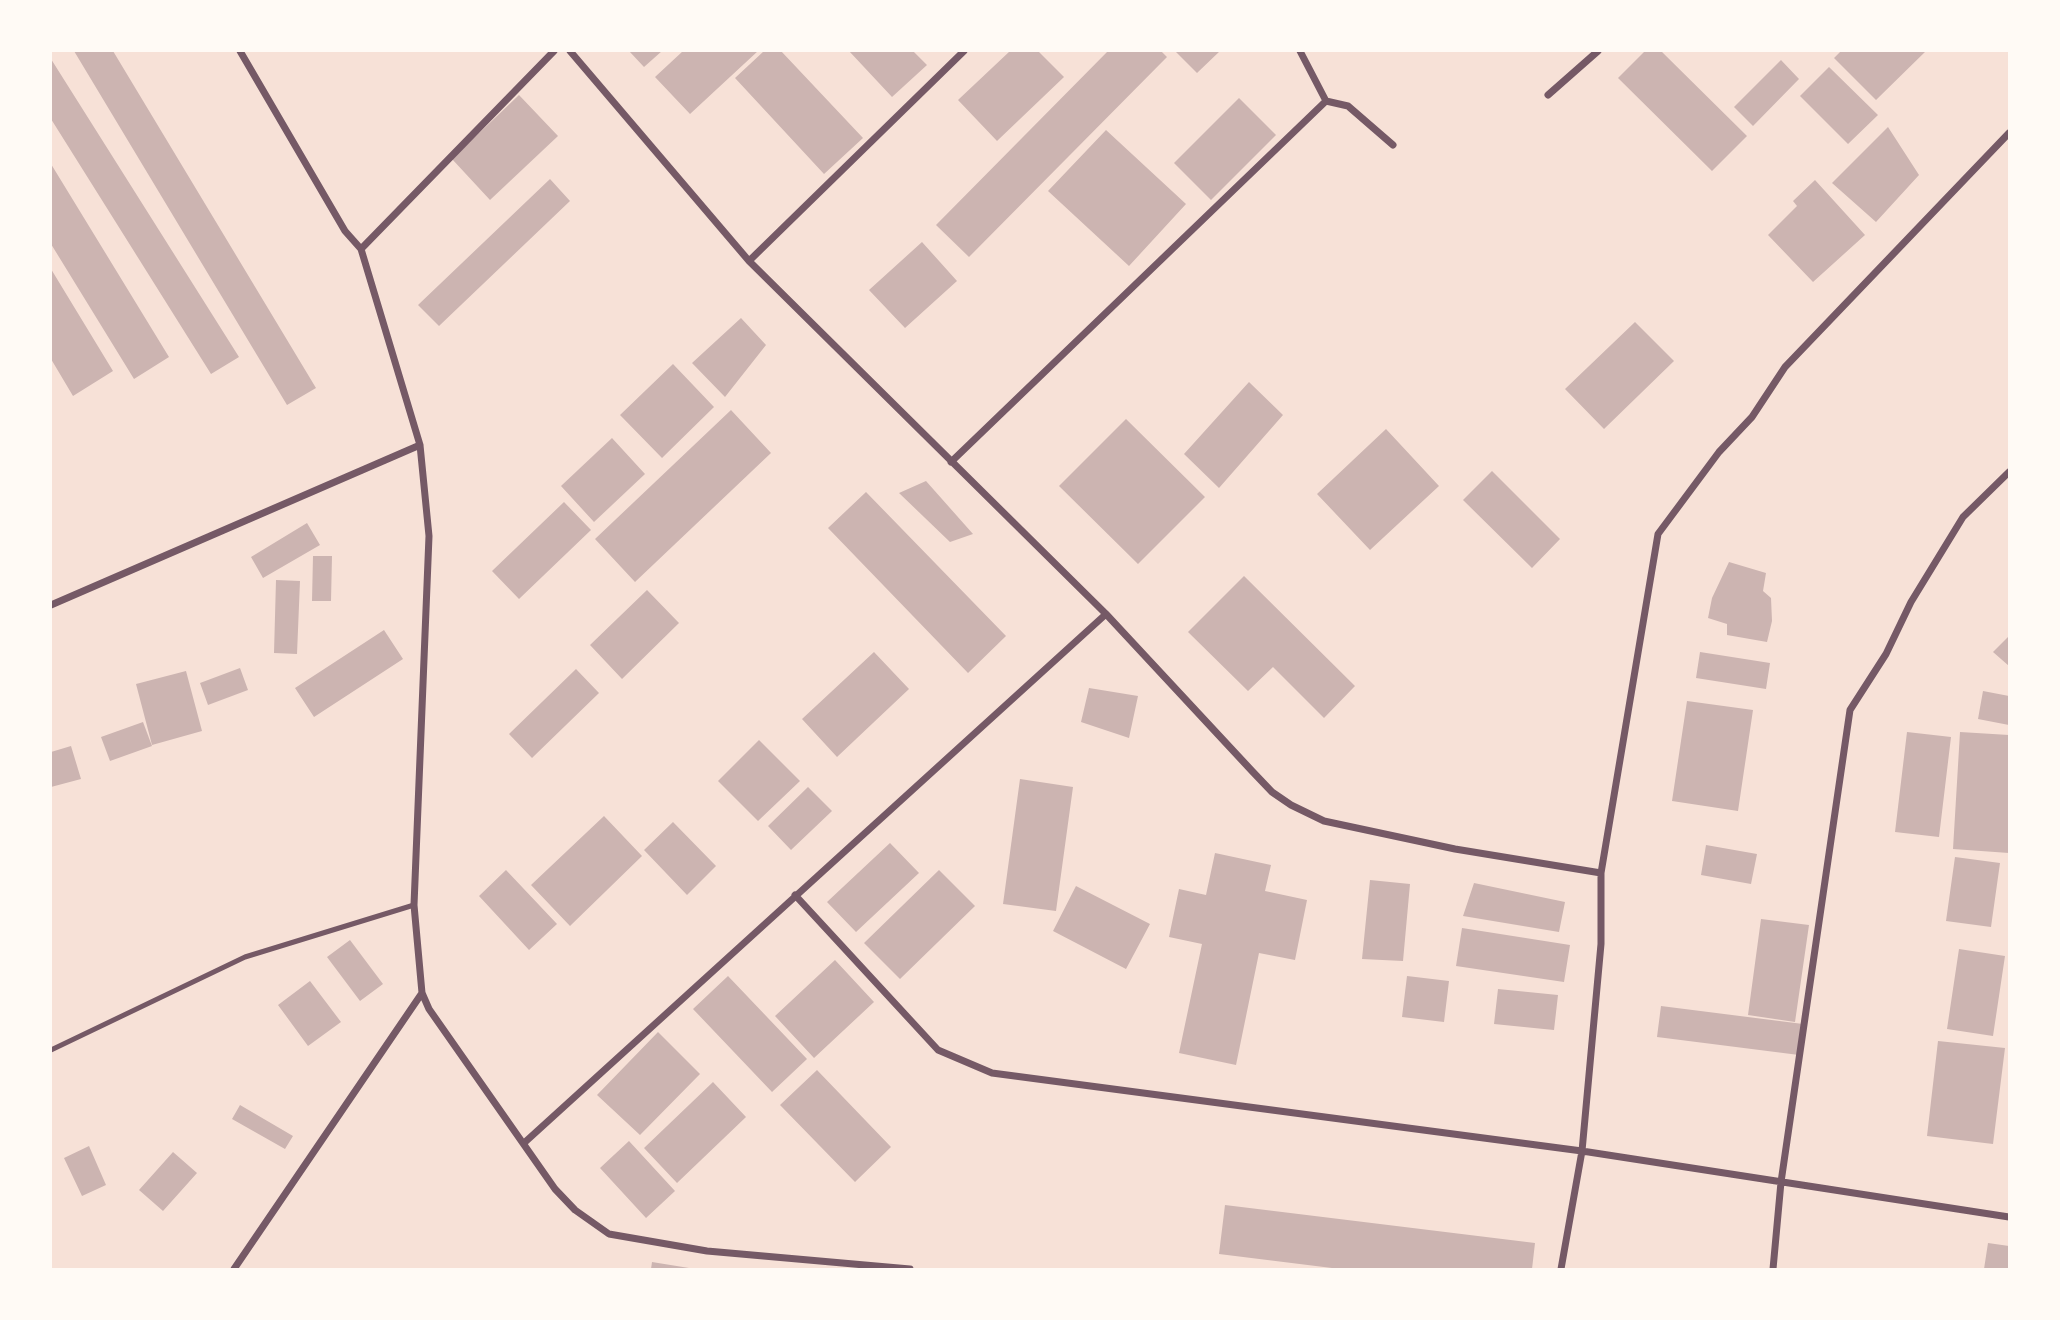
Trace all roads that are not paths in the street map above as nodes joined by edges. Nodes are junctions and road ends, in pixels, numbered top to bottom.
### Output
1 (240, 51) edge
2 (554, 51) edge
3 (570, 51) edge
4 (964, 51) edge
5 (1300, 51) edge
6 (1598, 51) edge
7 (1548, 95) dead end
8 (1326, 101) junction
9 (2009, 133) edge
10 (1393, 145) dead end
11 (361, 248) junction
12 (748, 261) junction
13 (420, 445) junction
14 (951, 462) junction
15 (2009, 472) edge
16 (51, 605) edge
17 (1106, 614) junction
18 (1601, 873) junction
19 (796, 895) junction
20 (414, 905) junction
21 (422, 993) junction
22 (51, 1050) edge
23 (524, 1143) junction
24 (1582, 1151) junction
25 (1781, 1182) junction
26 (2009, 1217) edge
27 (234, 1269) edge
28 (910, 1269) edge
29 (1562, 1269) edge
30 (1773, 1269) edge

1 - 11 street
2 - 11 street
3 - 12 street
4 - 12 street
5 - 8 street
6 - 7 street
8 - 10 street
8 - 14 street
9 - 18 street
11 - 13 street
12 - 14 street
13 - 16 street
13 - 20 street
14 - 17 street
15 - 25 street
17 - 18 street
17 - 19 street
18 - 24 street
19 - 23 street
19 - 24 street
20 - 21 street
20 - 22 lane
21 - 23 street
21 - 27 street
23 - 28 street
24 - 25 street
24 - 29 street
25 - 26 street
25 - 30 street

